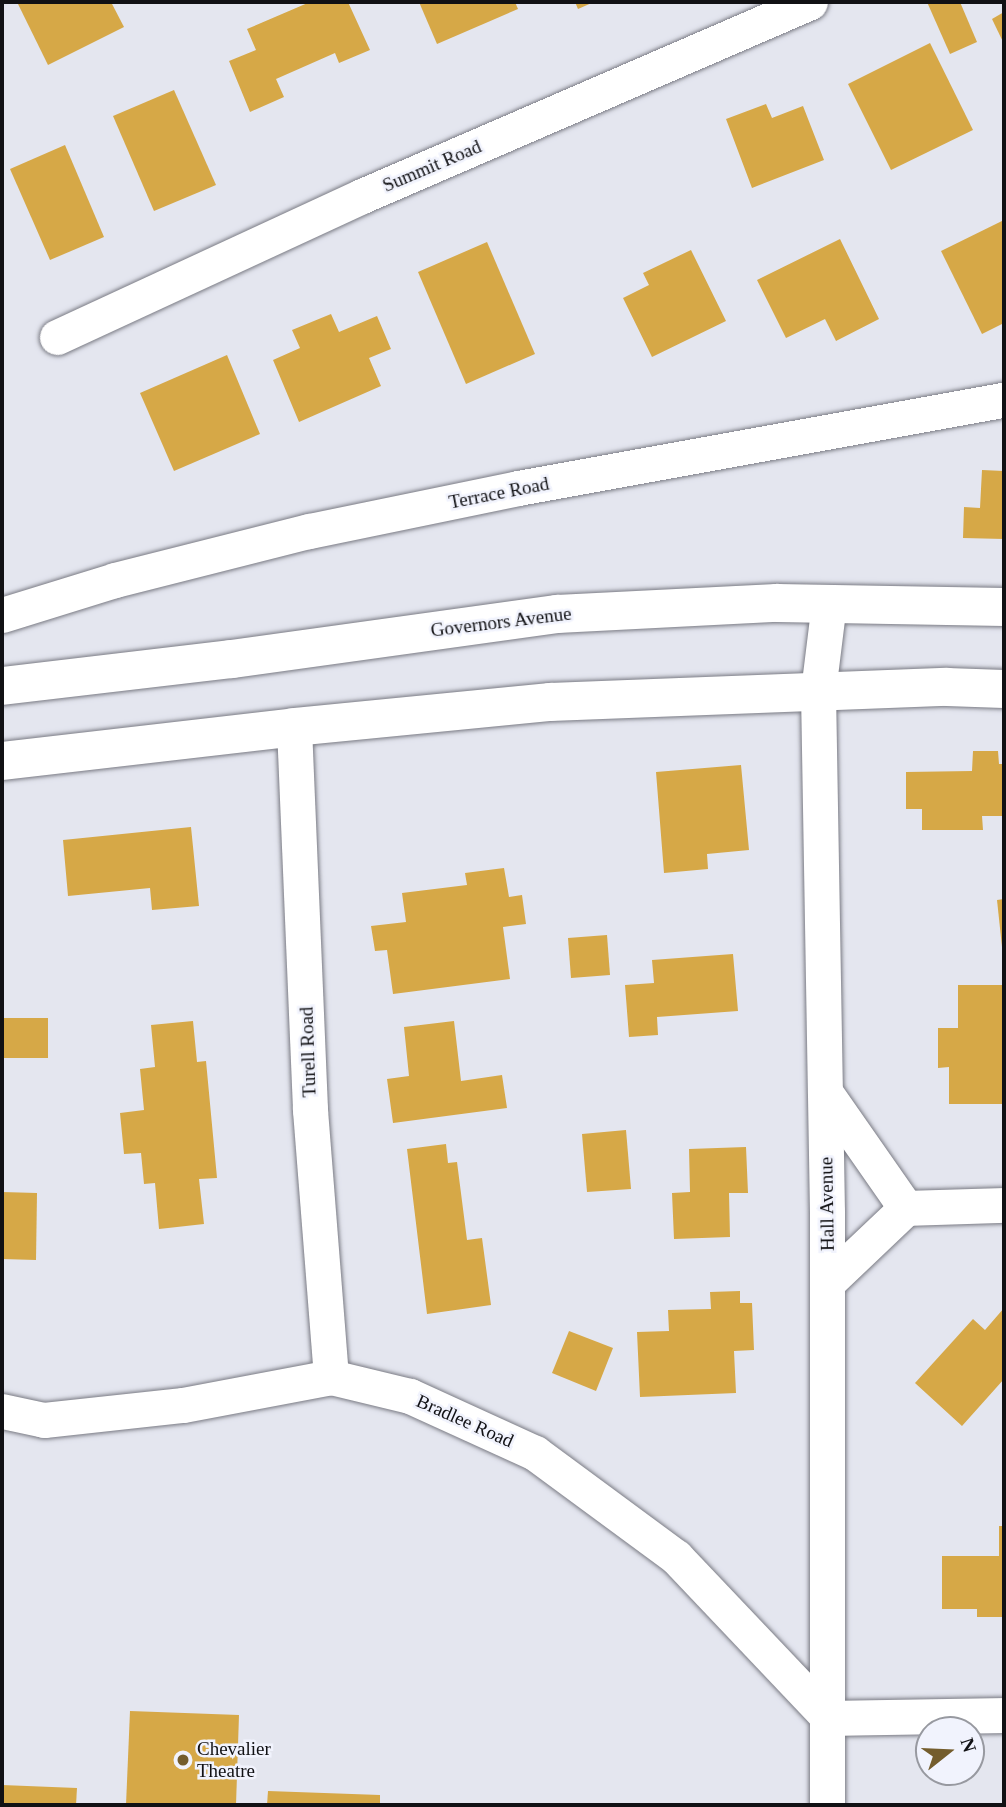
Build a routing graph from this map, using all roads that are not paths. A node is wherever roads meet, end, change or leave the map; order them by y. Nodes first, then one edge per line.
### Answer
1 (810, 2) edge
2 (57, 337) dead end
3 (1004, 400) edge
4 (829, 603) junction
5 (1004, 607) edge
6 (2, 615) edge
7 (2, 686) edge
8 (1004, 689) edge
9 (818, 691) junction
10 (294, 727) junction
11 (2, 761) edge
12 (825, 1092) junction
13 (1004, 1205) edge
14 (906, 1208) junction
15 (828, 1282) junction
16 (331, 1377) junction
17 (2, 1411) edge
18 (1004, 1715) edge
19 (829, 1718) junction
20 (827, 1805) edge

1 - 2 street, Summit Road
3 - 6 street, Terrace Road
4 - 5 street, Governors Avenue
4 - 7 street, Governors Avenue
4 - 9 street, Hall Avenue
8 - 9 street
9 - 10 street
9 - 12 street, Hall Avenue
10 - 11 street
10 - 16 street, Turell Road
12 - 14 street
12 - 15 street, Hall Avenue
13 - 14 street
14 - 15 street
15 - 19 street, Hall Avenue
16 - 17 street, Bradlee Road
16 - 19 street, Bradlee Road
18 - 19 street
19 - 20 street, Hall Avenue

